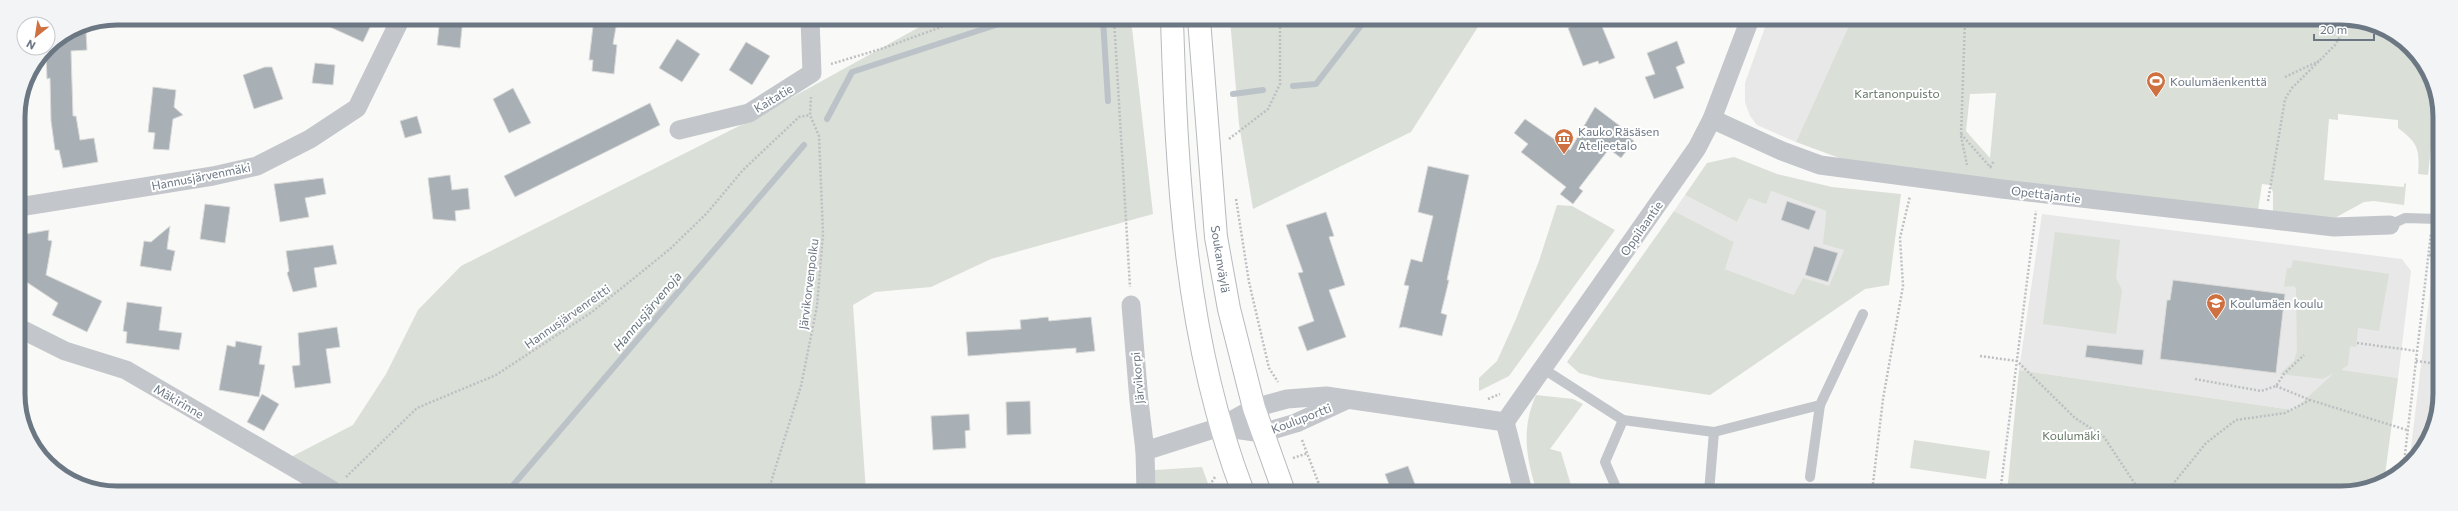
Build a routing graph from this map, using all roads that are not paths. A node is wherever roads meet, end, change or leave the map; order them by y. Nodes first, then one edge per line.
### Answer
1 (398, 25) edge
2 (810, 25) edge
3 (1172, 25) edge
4 (1199, 25) edge
5 (1748, 25) edge
6 (1712, 119) junction
7 (679, 130) dead end
8 (25, 206) edge
9 (2433, 218) edge
10 (2390, 225) joint
11 (1131, 305) road end
12 (1863, 314) dead end
13 (25, 331) edge
14 (1542, 368) junction
15 (1346, 400) junction
16 (1820, 405) junction
17 (1254, 408) junction
18 (1623, 420) junction
19 (1505, 422) junction
20 (1220, 427) junction
21 (1714, 432) junction
22 (1262, 433) junction
23 (1145, 451) junction
24 (1810, 477) dead end
25 (325, 486) edge
26 (1146, 486) edge
27 (1241, 486) edge
28 (1282, 486) edge
29 (1521, 486) edge
30 (1615, 486) edge
31 (1710, 486) edge

1 - 8 street, Hannusjärvenmäki
2 - 7 street, Kaitatie
3 - 20 main road
4 - 17 main road, Soukanväylä
5 - 6 street, Oppilaantie
6 - 10 street, Opettajantie
6 - 14 street, Oppilaantie
9 - 10 lane
11 - 23 street, Järvikorpi
12 - 16 lane
13 - 25 street, Mäkirinne
14 - 18 lane
14 - 19 street, Oppilaantie
15 - 17 street, Kouluportti
15 - 19 street, Kouluportti
15 - 22 street, Kouluportti
16 - 21 lane
16 - 24 lane
17 - 20 street, Kouluportti
17 - 22 main road, Soukanväylä
18 - 21 lane
18 - 30 lane
19 - 29 street
20 - 22 street, Kouluportti
20 - 23 street
20 - 27 main road
21 - 31 lane
22 - 28 main road, Soukanväylä
23 - 26 street, Järvikorpi

